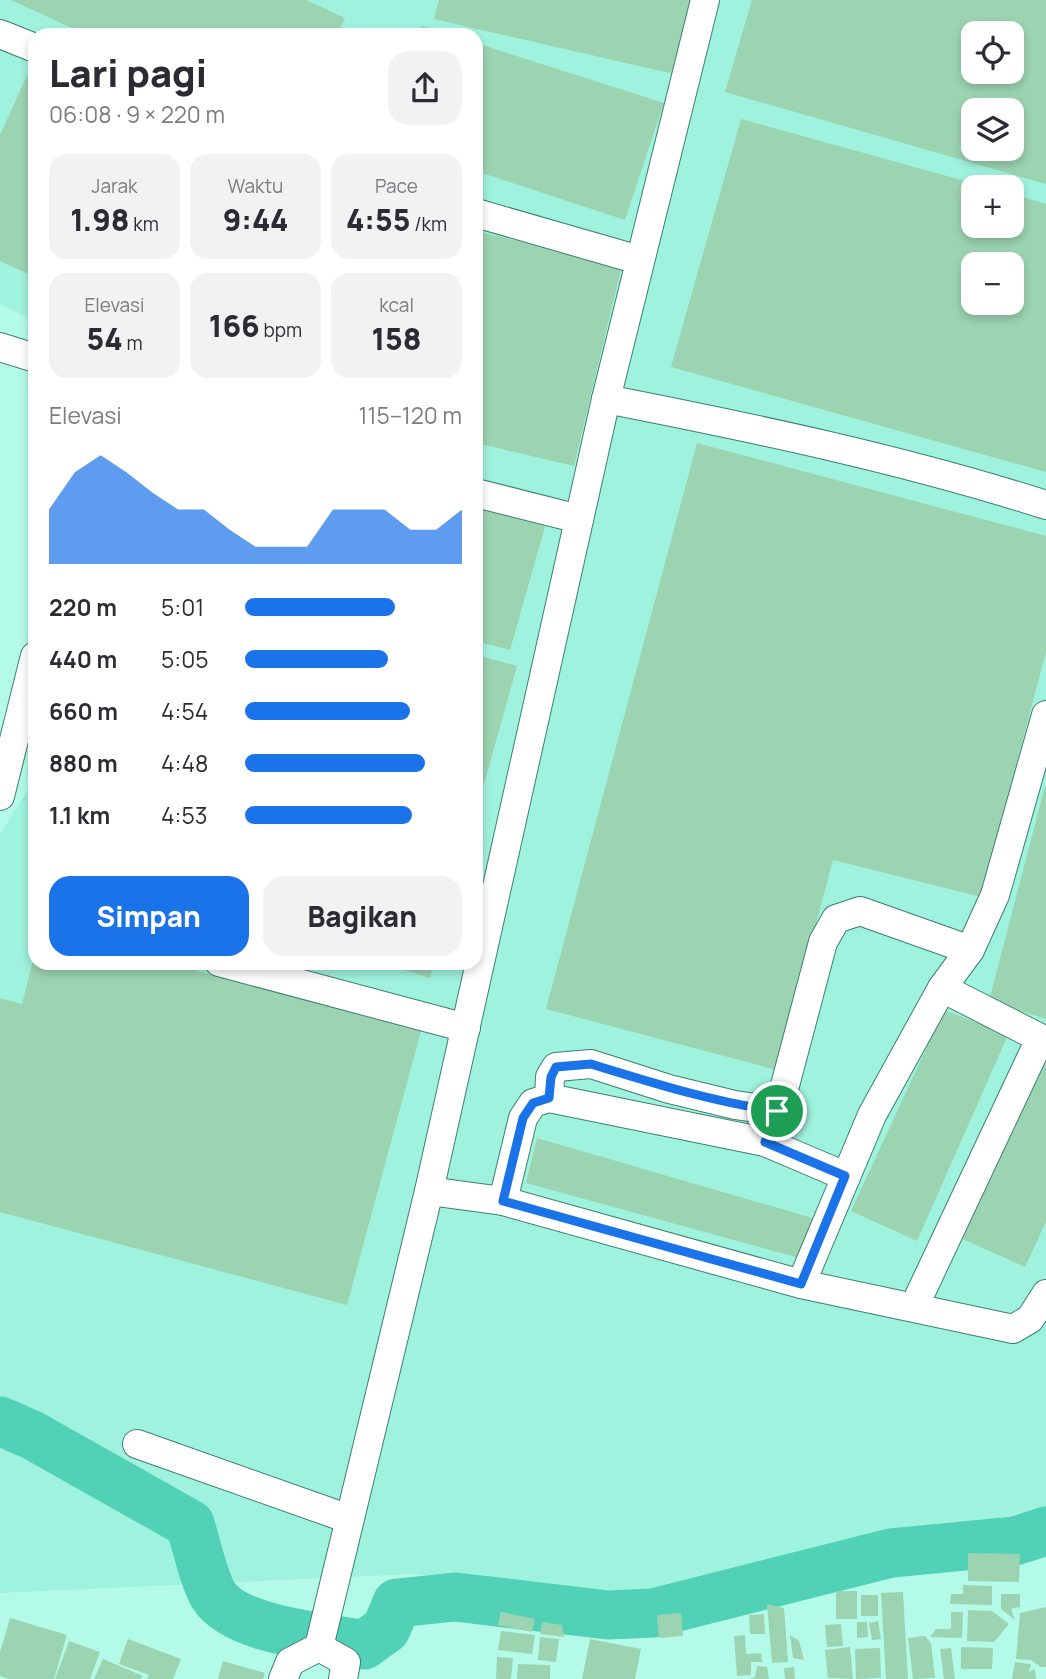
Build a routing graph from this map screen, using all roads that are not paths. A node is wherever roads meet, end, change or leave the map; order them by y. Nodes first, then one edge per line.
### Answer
1 (705, 0) edge
2 (0, 34) edge
3 (28, 45) edge
4 (483, 215) edge
5 (639, 260) junction
6 (0, 347) edge
7 (28, 356) edge
8 (606, 399) junction
9 (483, 495) edge
10 (1046, 505) edge
11 (579, 519) junction
12 (28, 684) edge
13 (1046, 715) edge
14 (0, 796) edge
15 (970, 950) junction
16 (483, 951) edge
17 (249, 970) edge
18 (479, 970) edge
19 (942, 988) junction
20 (466, 1028) junction
21 (1043, 1040) edge
22 (549, 1098) junction
23 (777, 1111) junction
24 (765, 1142) junction
25 (845, 1176) junction
26 (429, 1191) junction
27 (503, 1201) junction
28 (801, 1284) junction
29 (1046, 1294) edge
30 (914, 1307) junction
31 (137, 1444) dead end
32 (349, 1519) junction
33 (319, 1647) junction
34 (283, 1679) edge
35 (342, 1679) edge

1 - 5 lane
2 - 3 lane
4 - 5 lane
5 - 8 lane
6 - 7 lane
8 - 10 lane
8 - 11 lane
9 - 11 lane
11 - 16 lane
12 - 14 lane
13 - 15 lane
15 - 19 lane
15 - 23 lane
17 - 20 lane
18 - 20 lane
19 - 21 lane
19 - 25 lane
20 - 26 lane
21 - 30 lane
22 - 23 lane
22 - 24 lane
22 - 27 lane
23 - 24 lane
24 - 25 lane
25 - 28 lane
26 - 27 lane
26 - 32 lane
27 - 28 lane
28 - 30 lane
29 - 30 lane
31 - 32 lane
32 - 33 lane
33 - 34 lane
33 - 35 lane

